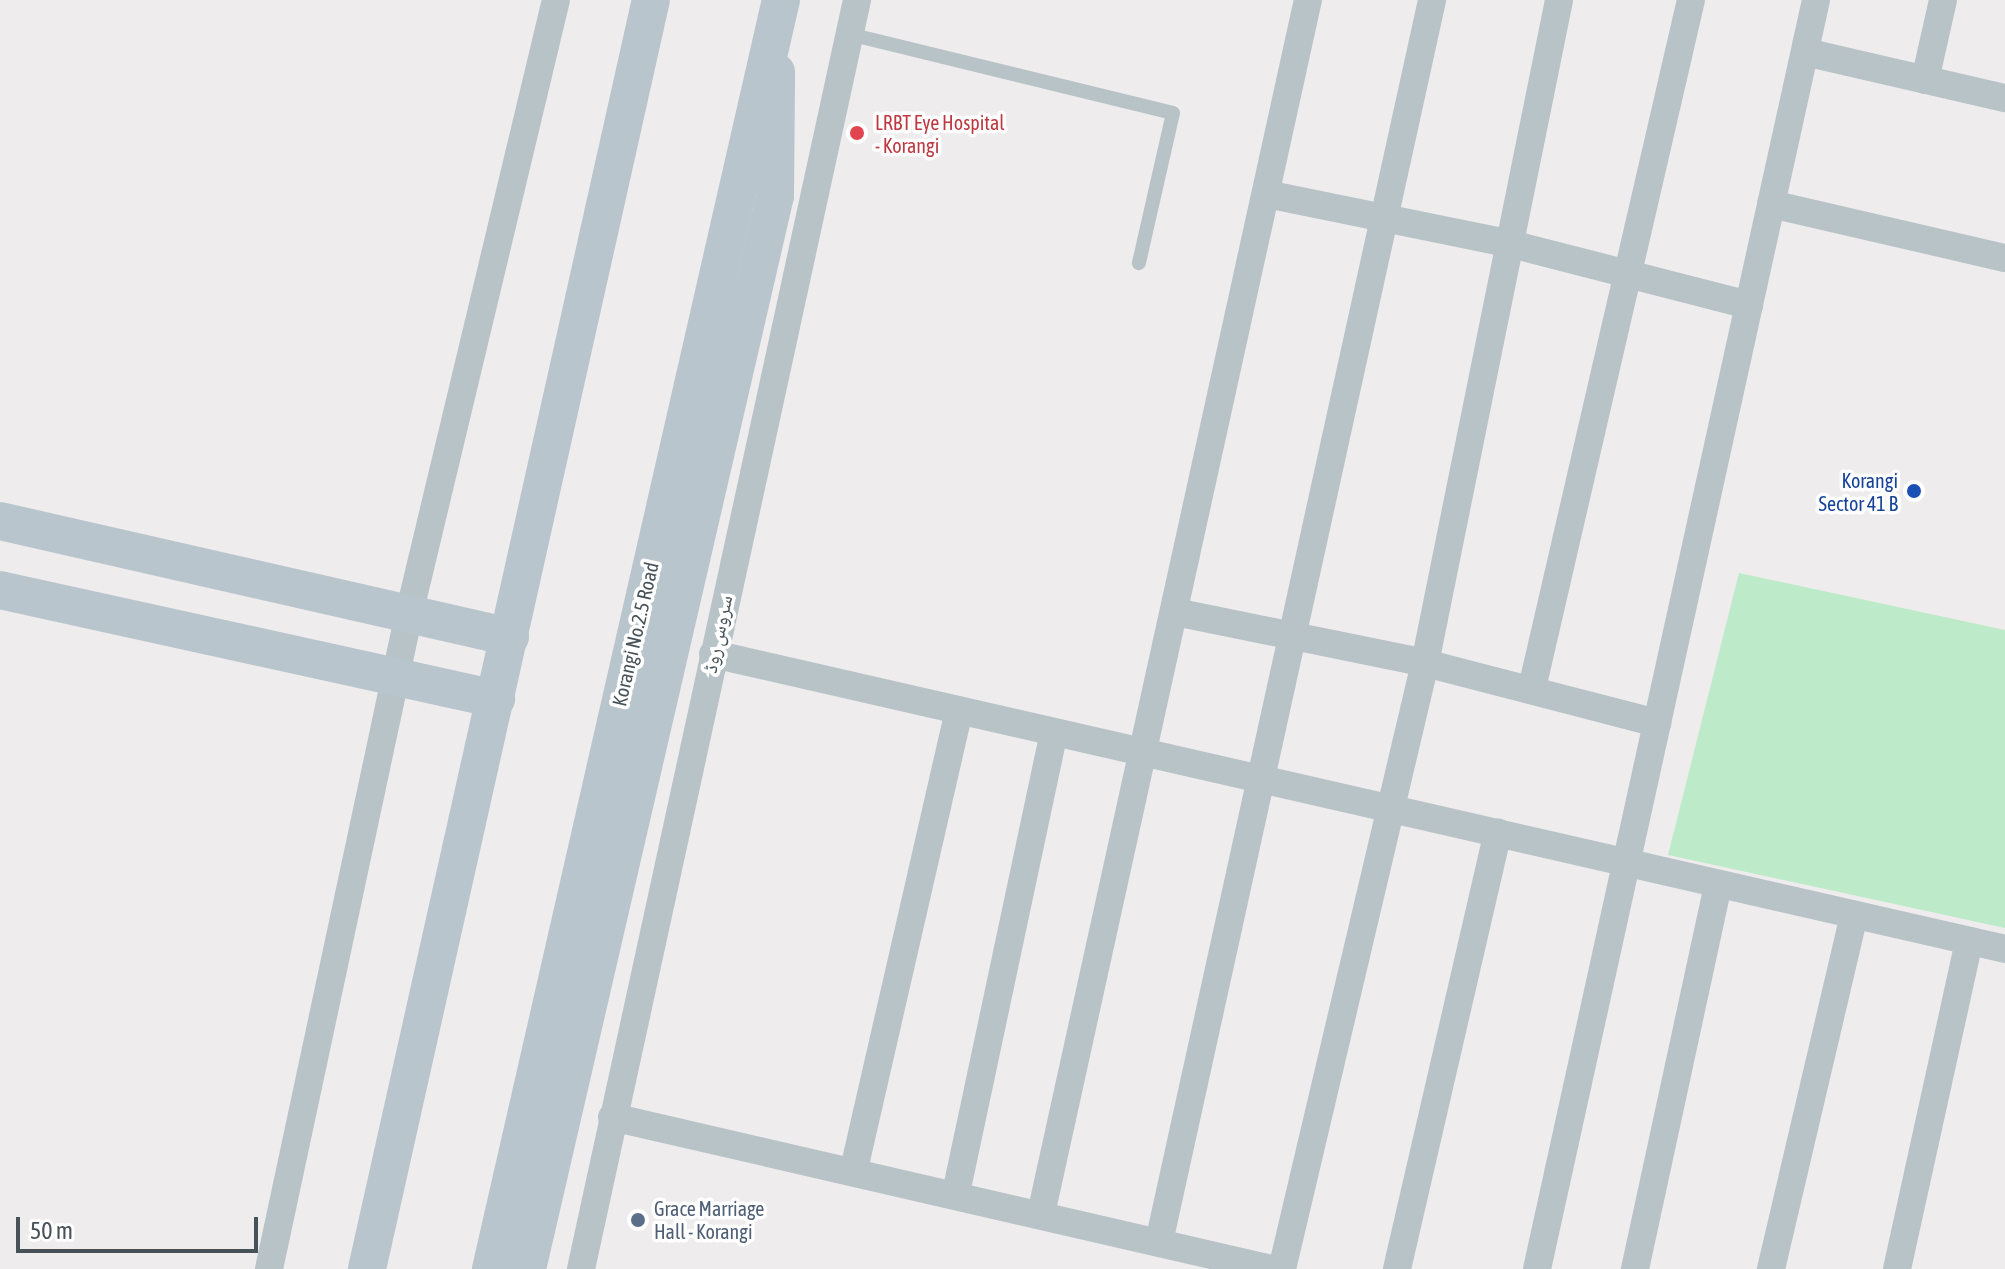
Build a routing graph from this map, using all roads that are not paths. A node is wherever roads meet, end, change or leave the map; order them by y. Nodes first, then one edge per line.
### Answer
1 (556, 0) edge
2 (651, 0) edge
3 (781, 0) edge
4 (857, 0) edge
5 (1308, 0) edge
6 (1432, 0) edge
7 (1559, 0) edge
8 (1691, 0) edge
9 (1816, 0) edge
10 (1943, 0) edge
11 (849, 34) junction
12 (772, 41) junction
13 (1805, 52) junction
14 (1925, 80) junction
15 (2005, 98) edge
16 (1266, 194) junction
17 (1771, 204) junction
18 (1385, 217) junction
19 (1507, 243) junction
20 (2005, 258) edge
21 (1139, 263) dead end
22 (1631, 279) junction
23 (1749, 305) junction
24 (0, 521) edge
25 (0, 590) edge
26 (1175, 612) junction
27 (409, 614) junction
28 (1289, 634) junction
29 (510, 637) junction
30 (713, 654) junction
31 (1425, 663) junction
32 (396, 677) junction
33 (1532, 688) junction
34 (496, 699) junction
35 (959, 711) junction
36 (1657, 723) junction
37 (1054, 732) junction
38 (1144, 752) junction
39 (1261, 780) junction
40 (1391, 809) junction
41 (1498, 833) junction
42 (1626, 863) junction
43 (1718, 884) junction
44 (1854, 915) junction
45 (1969, 941) junction
46 (2005, 949) edge
47 (612, 1117) junction
48 (854, 1169) junction
49 (956, 1193) junction
50 (1041, 1214) junction
51 (1159, 1242) junction
52 (1241, 1265) edge
53 (269, 1269) edge
54 (367, 1269) edge
55 (491, 1269) edge
56 (527, 1269) edge
57 (581, 1269) edge
58 (1272, 1269) edge
59 (1282, 1269) edge
60 (1397, 1269) edge
61 (1537, 1269) edge
62 (1635, 1269) edge
63 (1771, 1269) edge
64 (1897, 1269) edge

1 - 27 street
2 - 29 main road
3 - 12 main road, Korangi No.2.5 Road
4 - 11 street, سروس روڈ
5 - 16 street
6 - 18 street
7 - 19 street
8 - 22 street
9 - 13 street
10 - 14 street
11 - 21 lane
11 - 30 street, سروس روڈ
12 - 55 main road, Korangi No.2.5 Road
12 - 56 main road
13 - 14 street
13 - 17 street
14 - 15 street
16 - 18 street
16 - 26 street
17 - 20 street
17 - 23 street
18 - 19 street
18 - 28 street
19 - 22 street
19 - 31 street
22 - 23 street
22 - 33 street
23 - 36 street
24 - 27 main road
25 - 32 main road
26 - 28 street
26 - 38 street
27 - 29 main road
27 - 32 street
28 - 31 street
28 - 39 street
29 - 34 main road
30 - 35 street
30 - 47 street, سروس روڈ
31 - 33 street
31 - 40 street
32 - 34 main road
32 - 53 street
33 - 36 street
34 - 54 main road
35 - 37 street
35 - 48 street
36 - 42 street
37 - 38 street
37 - 49 street
38 - 39 street
38 - 50 street
39 - 40 street
39 - 51 street
40 - 41 street
40 - 59 street
41 - 42 street
41 - 60 street
42 - 43 street
42 - 61 street
43 - 44 street
43 - 62 street
44 - 45 street
44 - 63 street
45 - 46 street
45 - 64 street
47 - 48 street
47 - 57 street, سروس روڈ
48 - 49 street
49 - 50 street
50 - 51 street
51 - 52 street
52 - 58 street

